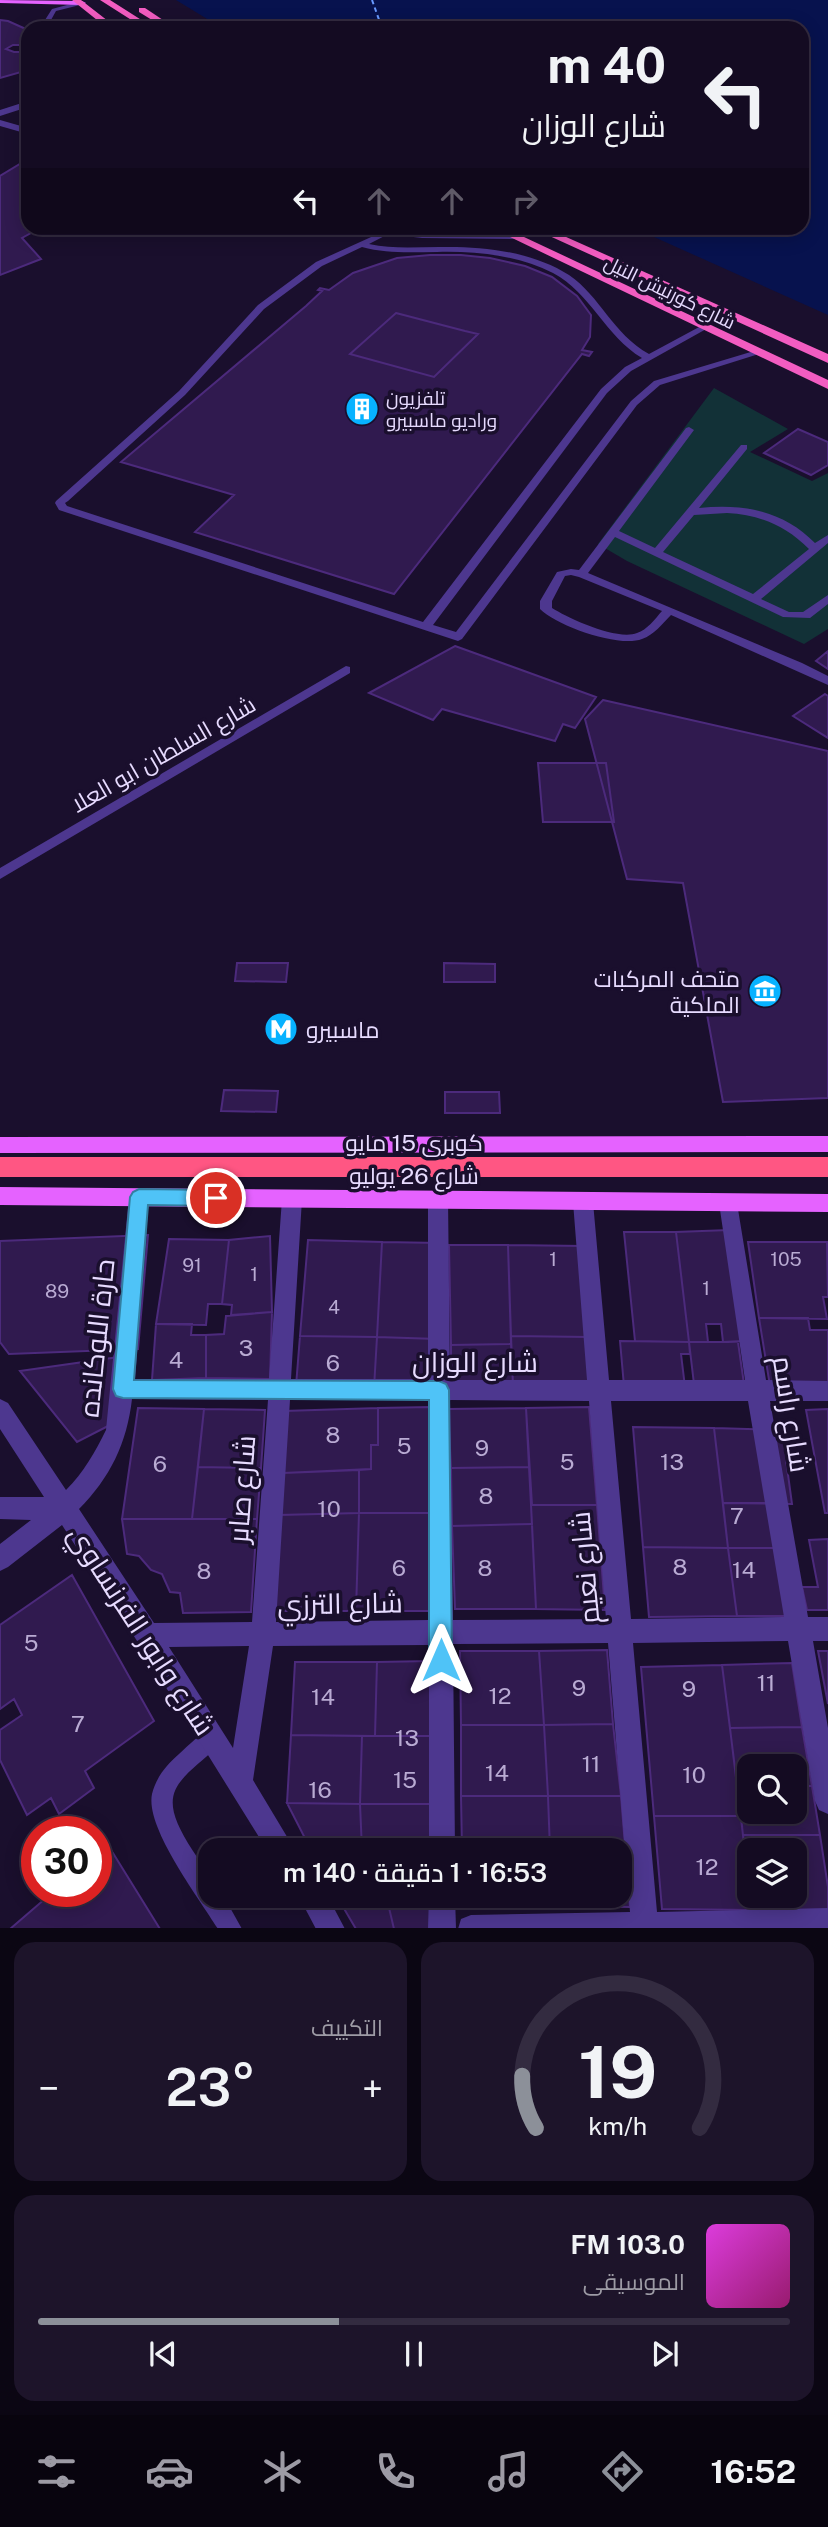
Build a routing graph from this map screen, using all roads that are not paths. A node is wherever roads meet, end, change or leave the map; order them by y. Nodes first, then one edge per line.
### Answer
1 (104, 0) edge
2 (125, 0) edge
3 (0, 1) edge
4 (85, 3) edge
5 (49, 21) edge
6 (106, 21) edge
7 (138, 21) edge
8 (160, 21) edge
9 (21, 106) edge
10 (0, 113) edge
11 (0, 123) edge
12 (21, 129) edge
13 (380, 235) edge
14 (495, 235) edge
15 (553, 235) edge
16 (516, 236) joint
17 (360, 244) junction
18 (704, 328) junction
19 (757, 353) junction
20 (648, 358) junction
21 (828, 359) edge
22 (828, 385) edge
23 (689, 430) dead end
24 (744, 447) dead end
25 (692, 512) junction
26 (613, 532) junction
27 (828, 538) edge
28 (815, 549) junction
29 (657, 553) junction
30 (582, 575) junction
31 (828, 598) edge
32 (754, 599) junction
33 (668, 611) junction
34 (426, 626) junction
35 (346, 670) dead end
36 (828, 681) edge
37 (0, 874) edge
38 (828, 1144) edge
39 (0, 1145) edge
40 (0, 1167) edge
41 (828, 1167) edge
42 (0, 1196) edge
43 (139, 1197) junction
44 (438, 1198) junction
45 (292, 1199) junction
46 (583, 1202) junction
47 (729, 1203) junction
48 (828, 1203) edge
49 (123, 1389) junction
50 (279, 1390) junction
51 (439, 1390) junction
52 (599, 1391) junction
53 (757, 1391) junction
54 (828, 1391) edge
55 (0, 1410) edge
56 (0, 1508) edge
57 (63, 1509) junction
58 (0, 1559) edge
59 (798, 1629) junction
60 (828, 1629) edge
61 (620, 1630) junction
62 (441, 1632) junction
63 (263, 1634) junction
64 (148, 1635) junction
65 (213, 1738) junction
66 (240, 1783) junction
67 (828, 1801) edge
68 (274, 1838) edge
69 (442, 1838) edge
70 (198, 1876) edge
71 (218, 1908) edge
72 (319, 1908) edge
73 (442, 1908) edge
74 (828, 1922) edge
75 (645, 1927) edge
76 (231, 1928) edge
77 (332, 1928) edge
78 (442, 1928) edge
79 (471, 1928) edge

1 - 7 highway
2 - 8 highway
3 - 4 main road
4 - 5 lane
4 - 6 highway
9 - 10 street
11 - 12 street
13 - 17 lane
14 - 16 street
15 - 21 highway, شارع كورنيش النيل
16 - 18 highway, شارع كورنيش النيل
17 - 20 lane
17 - 34 lane
18 - 19 highway, شارع كورنيش النيل
18 - 20 lane
19 - 22 highway, شارع كورنيش النيل
19 - 34 lane
20 - 34 lane
23 - 26 lane
24 - 25 lane
25 - 28 lane
25 - 29 lane
26 - 29 lane
26 - 30 lane
27 - 28 lane
28 - 32 lane
29 - 32 lane
30 - 33 lane
30 - 33 lane
31 - 32 lane
33 - 36 lane
35 - 37 lane, شارع السلطان ابو العلا
38 - 39 main road, شارع 26 يوليو
40 - 41 highway, كوبرى 15 مايو
42 - 43 main road, شارع 26 يوليو
43 - 45 main road, شارع 26 يوليو
43 - 49 street, حارة اللوكانده
44 - 45 main road, شارع 26 يوليو
44 - 46 main road, شارع 26 يوليو
44 - 51 street
45 - 50 street, شارع صابر
46 - 47 main road, شارع 26 يوليو
46 - 52 street, شارع نعيم
47 - 48 main road, شارع 26 يوليو
47 - 53 street, شارع راسم
49 - 50 street, شارع الوزان
49 - 57 street, حارة اللوكانده
50 - 51 street, شارع الوزان
50 - 63 street, شارع صابر
51 - 52 street, شارع الوزان
51 - 62 street
52 - 53 street, شارع الوزان
52 - 61 street, شارع نعيم
53 - 54 street, شارع الوزان
53 - 59 street, شارع راسم
55 - 57 street, شارع وابور الفرنساوي
56 - 57 street
57 - 58 street, حارة اللوكانده
57 - 64 street, شارع وابور الفرنساوي
59 - 60 street, شارع الترزي
59 - 61 street, شارع الترزي
59 - 67 street, شارع راسم
61 - 62 street, شارع الترزي
61 - 75 street, شارع نعيم
62 - 63 street, شارع الترزي
62 - 69 street
63 - 64 street, شارع الترزي
63 - 66 street, شارع صابر
64 - 65 street, شارع وابور الفرنساوي
65 - 66 street, شارع وابور الفرنساوي
65 - 70 lane
66 - 68 street, شارع وابور الفرنساوي
71 - 76 lane
72 - 77 street
73 - 78 street
74 - 75 street
75 - 79 street

